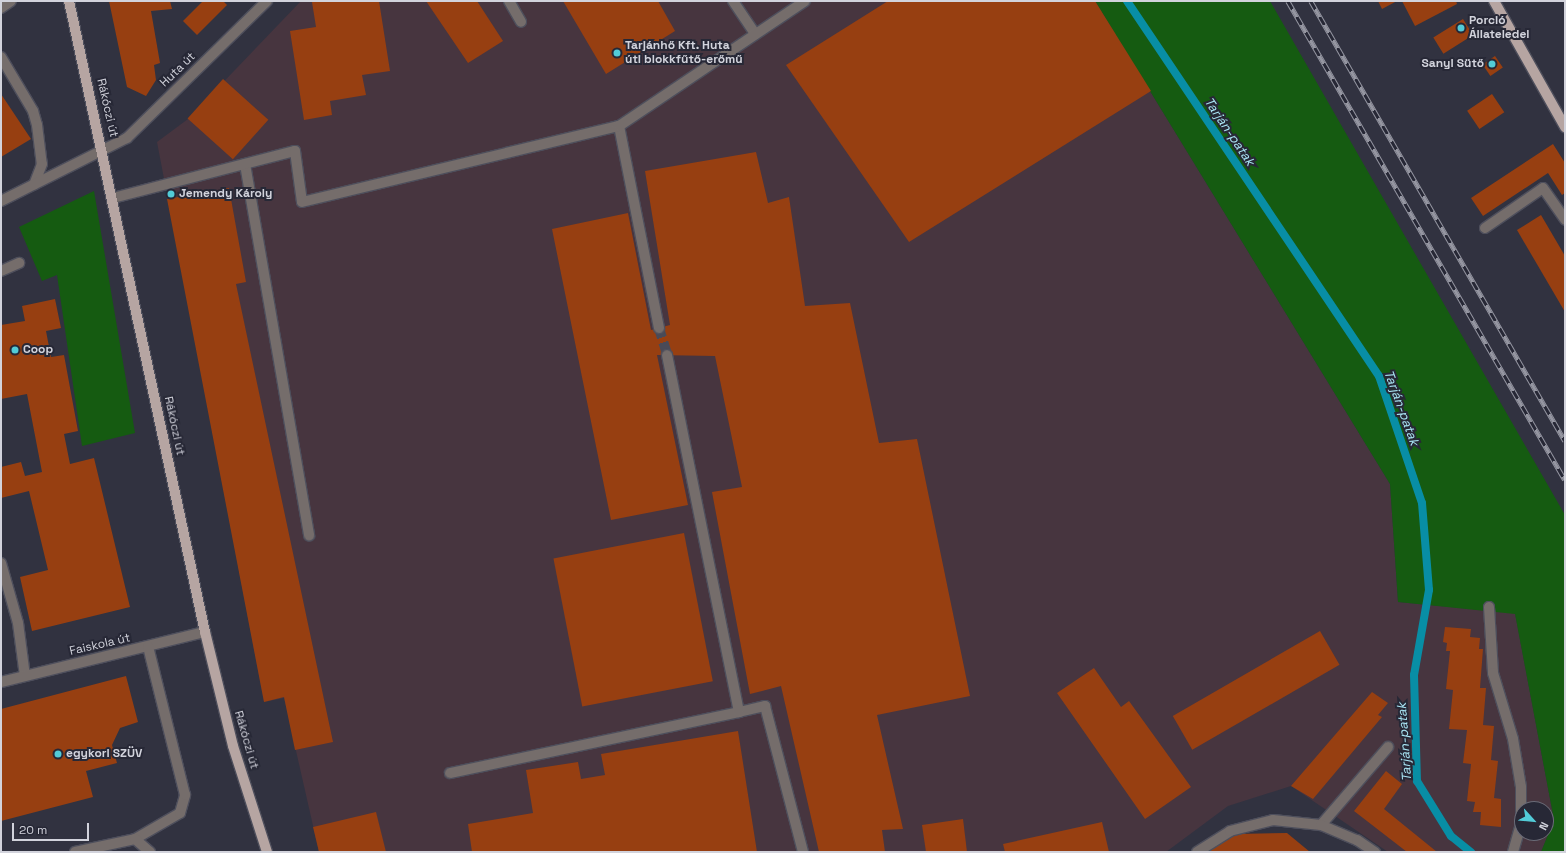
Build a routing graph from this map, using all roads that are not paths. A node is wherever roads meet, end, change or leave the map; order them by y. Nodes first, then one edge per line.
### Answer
1 (11, 1) edge
2 (69, 1) edge
3 (267, 1) edge
4 (509, 1) edge
5 (733, 1) edge
6 (805, 1) edge
7 (1494, 1) edge
8 (1, 8) edge
9 (520, 22) dead end
10 (755, 34) junction
11 (1, 57) edge
12 (619, 126) junction
13 (1565, 127) edge
14 (104, 152) junction
15 (245, 164) junction
16 (34, 185) junction
17 (113, 198) junction
18 (1, 201) edge
19 (1565, 220) edge
20 (1485, 228) dead end
21 (18, 263) dead end
22 (1, 272) edge
23 (659, 328) tunnel mouth
24 (667, 355) tunnel mouth
25 (309, 536) dead end
26 (1, 562) edge
27 (1489, 607) dead end
28 (205, 632) junction
29 (148, 647) junction
30 (25, 676) junction
31 (1, 682) edge
32 (739, 712) junction
33 (1388, 747) dead end
34 (450, 773) dead end
35 (1321, 825) junction
36 (135, 839) junction
37 (75, 852) edge
38 (150, 852) edge
39 (267, 852) edge
40 (803, 852) edge
41 (1197, 852) edge
42 (1375, 852) edge
43 (1513, 852) edge

1 - 8 street
2 - 14 main road, Rákóczi út
3 - 14 street, Huta út
4 - 9 street
5 - 10 street
6 - 10 street
7 - 13 main road
10 - 12 street
11 - 16 street
12 - 15 street
12 - 23 street
14 - 16 street, Huta út
14 - 17 main road, Rákóczi út
15 - 17 street
15 - 25 street
16 - 18 street, Huta út
17 - 28 main road, Rákóczi út
19 - 20 street
21 - 22 street
24 - 32 street
26 - 30 street
27 - 43 street
28 - 29 street, Faiskola út
28 - 39 main road, Rákóczi út
29 - 30 street, Faiskola út
29 - 36 street
30 - 31 street, Faiskola út
32 - 34 street
32 - 40 street
33 - 35 street
35 - 41 street
35 - 42 street
36 - 37 street
36 - 38 street

